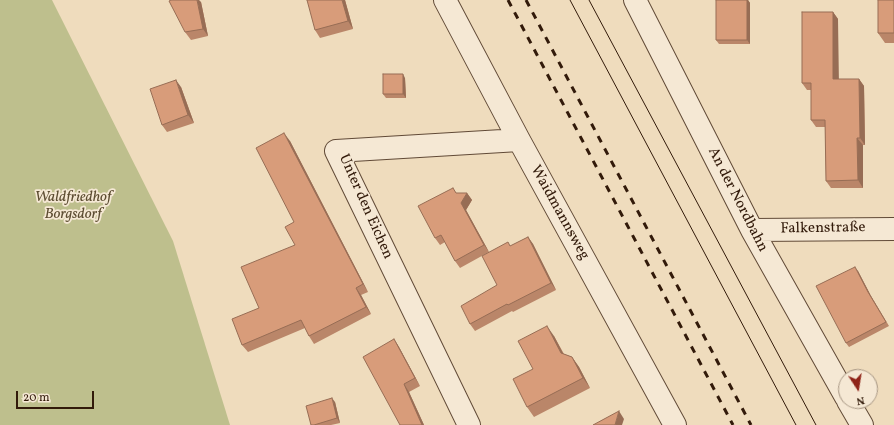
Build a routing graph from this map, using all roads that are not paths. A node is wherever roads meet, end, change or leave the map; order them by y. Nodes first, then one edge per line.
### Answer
1 (445, 0) edge
2 (635, 0) edge
3 (519, 140) junction
4 (894, 229) edge
5 (752, 230) junction
6 (838, 383) edge
7 (853, 409) edge
8 (469, 425) edge
9 (675, 425) edge
10 (862, 425) edge

1 - 3 street, Waidmannsweg
2 - 5 street, An der Nordbahn
3 - 8 street, Unter den Eichen
3 - 9 street, Waidmannsweg
4 - 5 street, Falkenstraße
5 - 6 street, An der Nordbahn
7 - 10 street

